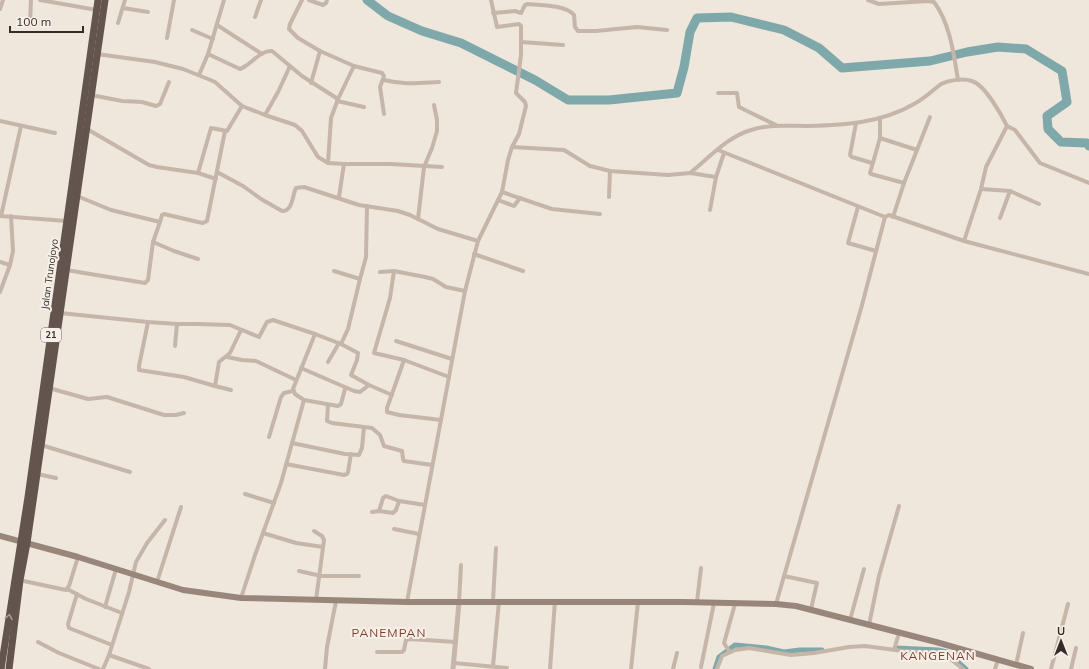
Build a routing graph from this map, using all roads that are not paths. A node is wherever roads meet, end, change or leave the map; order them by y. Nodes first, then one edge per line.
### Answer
1 (3, 0) edge
2 (31, 0) edge
3 (40, 0) edge
4 (98, 0) edge
5 (105, 0) edge
6 (125, 0) edge
7 (174, 0) edge
8 (224, 0) edge
9 (261, 0) edge
10 (302, 0) edge
11 (310, 0) edge
12 (327, 0) edge
13 (491, 0) edge
14 (868, 0) edge
15 (908, 1) edge
16 (123, 8) junction
17 (0, 9) edge
18 (100, 10) junction
19 (148, 12) dead end
20 (493, 13) junction
21 (255, 17) dead end
22 (118, 23) dead end
23 (30, 24) dead end
24 (217, 25) junction
25 (192, 30) dead end
26 (667, 30) dead end
27 (167, 38) dead end
28 (213, 39) junction
29 (521, 42) junction
30 (563, 45) dead end
31 (320, 51) junction
32 (97, 54) junction
33 (208, 54) junction
34 (262, 54) junction
35 (290, 66) junction
36 (354, 66) junction
37 (199, 75) junction
38 (384, 80) junction
39 (958, 80) junction
40 (169, 82) dead end
41 (439, 82) dead end
42 (311, 83) junction
43 (718, 93) dead end
44 (91, 94) junction
45 (338, 100) junction
46 (242, 106) junction
47 (434, 106) dead end
48 (364, 107) dead end
49 (384, 114) dead end
50 (265, 115) junction
51 (930, 117) dead end
52 (880, 119) junction
53 (0, 121) edge
54 (856, 123) junction
55 (776, 125) junction
56 (21, 126) junction
57 (1007, 126) junction
58 (86, 129) junction
59 (225, 131) junction
60 (55, 133) dead end
61 (880, 138) junction
62 (512, 147) junction
63 (718, 150) junction
64 (917, 150) junction
65 (724, 153) junction
66 (328, 162) junction
67 (872, 162) junction
68 (344, 164) junction
69 (424, 167) junction
70 (442, 167) dead end
71 (610, 171) junction
72 (217, 172) junction
73 (198, 173) junction
74 (690, 173) junction
75 (716, 177) junction
76 (216, 179) junction
77 (1089, 182) edge
78 (904, 183) junction
79 (981, 189) junction
80 (1010, 191) junction
81 (502, 192) junction
82 (0, 193) edge
83 (5, 194) junction
84 (76, 196) junction
85 (339, 197) junction
86 (609, 197) dead end
87 (520, 198) junction
88 (498, 200) junction
89 (1039, 204) dead end
90 (367, 206) junction
91 (858, 207) junction
92 (710, 210) dead end
93 (600, 214) dead end
94 (0, 216) edge
95 (11, 216) junction
96 (893, 217) junction
97 (885, 218) junction
98 (1000, 218) dead end
99 (418, 219) junction
100 (70, 221) junction
101 (160, 222) junction
102 (478, 241) junction
103 (964, 241) junction
104 (153, 242) junction
105 (876, 251) junction
106 (474, 254) junction
107 (198, 259) dead end
108 (0, 262) edge
109 (10, 265) junction
110 (66, 270) junction
111 (334, 271) dead end
112 (394, 271) junction
113 (380, 272) dead end
114 (523, 272) dead end
115 (1089, 274) edge
116 (360, 279) junction
117 (465, 291) junction
118 (0, 292) edge
119 (60, 313) junction
120 (148, 322) junction
121 (178, 324) junction
122 (241, 330) junction
123 (315, 334) junction
124 (396, 341) dead end
125 (340, 344) junction
126 (175, 346) dead end
127 (227, 357) junction
128 (452, 359) junction
129 (404, 360) junction
130 (328, 362) dead end
131 (301, 368) junction
132 (449, 377) junction
133 (296, 380) junction
134 (368, 385) junction
135 (215, 386) junction
136 (49, 388) junction
137 (345, 388) junction
138 (231, 390) dead end
139 (293, 391) junction
140 (392, 396) junction
141 (304, 400) junction
142 (328, 405) junction
143 (184, 413) dead end
144 (442, 420) junction
145 (364, 427) junction
146 (269, 437) dead end
147 (292, 443) junction
148 (41, 444) junction
149 (351, 454) junction
150 (286, 464) junction
151 (432, 465) junction
152 (130, 472) dead end
153 (37, 474) junction
154 (56, 478) dead end
155 (245, 494) dead end
156 (398, 501) junction
157 (274, 503) junction
158 (425, 505) junction
159 (899, 506) dead end
160 (181, 507) dead end
161 (379, 511) junction
162 (372, 512) dead end
163 (165, 520) dead end
164 (394, 529) dead end
165 (314, 531) dead end
166 (263, 533) junction
167 (419, 534) junction
168 (0, 536) edge
169 (24, 543) junction
170 (323, 547) junction
171 (496, 548) dead end
172 (78, 558) junction
173 (461, 565) dead end
174 (701, 568) dead end
175 (116, 569) junction
176 (864, 569) dead end
177 (299, 571) dead end
178 (133, 574) junction
179 (318, 575) junction
180 (359, 576) dead end
181 (784, 576) junction
182 (17, 579) junction
183 (157, 582) junction
184 (67, 589) junction
185 (77, 594) junction
186 (241, 598) junction
187 (316, 600) junction
188 (336, 600) junction
189 (496, 601) junction
190 (555, 601) junction
191 (407, 602) junction
192 (459, 602) junction
193 (638, 602) junction
194 (697, 602) junction
195 (714, 603) junction
196 (735, 604) junction
197 (776, 604) junction
198 (1068, 604) dead end
199 (105, 607) junction
200 (811, 609) junction
201 (122, 613) junction
202 (850, 620) junction
203 (869, 625) junction
204 (899, 633) junction
205 (1023, 633) dead end
206 (38, 642) dead end
207 (456, 642) junction
208 (112, 645) junction
209 (935, 648) junction
210 (958, 648) junction
211 (1076, 648) dead end
212 (894, 649) junction
213 (728, 650) junction
214 (376, 652) dead end
215 (677, 653) dead end
216 (109, 655) junction
217 (954, 659) junction
218 (998, 660) junction
219 (454, 663) junction
220 (1016, 665) junction
221 (493, 666) junction
222 (701, 667) dead end
223 (507, 668) dead end
224 (4, 669) edge
225 (99, 669) edge
226 (103, 669) edge
227 (149, 669) edge
228 (324, 669) edge
229 (453, 669) edge
230 (550, 669) edge
231 (631, 669) edge
232 (674, 669) edge
233 (717, 669) edge
234 (963, 669) edge
235 (995, 669) edge
236 (1032, 669) edge
237 (1051, 669) edge
238 (1071, 669) edge

1 - 17 street
2 - 23 street
3 - 18 street
4 - 18 highway, Jalan Trunojoyo / 21
5 - 18 highway, Jalan Trunojoyo / 21
6 - 16 street
7 - 27 street
8 - 24 street
9 - 21 street
10 - 31 street
11 - 12 street
13 - 20 street
14 - 15 street
15 - 39 street
16 - 19 street
16 - 22 street
18 - 32 highway, Jalan Trunojoyo / 21
18 - 100 highway, Jalan Trunojoyo / 21
20 - 26 street
20 - 29 street
24 - 28 street
24 - 34 street
25 - 28 street
28 - 33 street
29 - 30 street
29 - 62 street
31 - 36 street
31 - 42 street
32 - 37 street
32 - 44 highway, Jalan Trunojoyo / 21
33 - 34 street
33 - 37 street
34 - 35 street
35 - 42 street
35 - 50 street
36 - 38 street
36 - 45 street
37 - 46 street
38 - 41 street
38 - 49 street
39 - 52 street
39 - 57 street
40 - 44 street
42 - 45 street
43 - 55 street
44 - 58 highway, Jalan Trunojoyo / 21
45 - 48 street
45 - 66 street
46 - 50 street
46 - 59 street
47 - 69 street
50 - 66 street
51 - 64 street
52 - 54 street
52 - 61 street
53 - 56 street
54 - 55 street
54 - 67 street
55 - 63 street
56 - 60 street
56 - 83 street
57 - 77 street
57 - 79 street
58 - 73 street
58 - 84 highway, Jalan Trunojoyo / 21
59 - 72 street
59 - 73 street
61 - 64 street
61 - 67 street
62 - 71 street
62 - 81 street
63 - 65 street
63 - 74 street
64 - 78 street
65 - 75 street
65 - 91 street
66 - 68 street
67 - 78 street
68 - 69 street
68 - 85 street
69 - 70 street
69 - 99 street
71 - 74 street
71 - 86 street
72 - 76 street
72 - 85 street
73 - 76 street
74 - 75 street
75 - 92 street
76 - 101 street
78 - 96 street
79 - 80 street
79 - 103 street
80 - 89 street
80 - 98 street
81 - 87 street
81 - 88 street
82 - 83 street
83 - 94 street
84 - 100 highway, Jalan Trunojoyo / 21
84 - 101 street
85 - 90 street
87 - 88 street
87 - 93 street
88 - 102 street
90 - 99 street
90 - 116 street
91 - 97 street
91 - 105 street
94 - 95 street
95 - 100 street
95 - 109 street
96 - 97 street
96 - 103 street
97 - 105 street
99 - 102 street
100 - 110 highway, Jalan Trunojoyo / 21
100 - 169 highway, Jalan Trunojoyo / 21
101 - 104 street
102 - 106 street
103 - 115 street
104 - 107 street
104 - 110 street
105 - 181 street
106 - 114 street
106 - 117 street
108 - 109 street
109 - 118 street
110 - 119 highway, Jalan Trunojoyo / 21
111 - 116 street
112 - 113 street
112 - 117 street
112 - 129 street
116 - 125 street
117 - 128 street
119 - 120 street
119 - 136 highway, Jalan Trunojoyo / 21
120 - 121 street
120 - 135 street
121 - 122 street
121 - 126 street
122 - 123 street
122 - 127 street
123 - 125 street
123 - 131 street
124 - 128 street
125 - 130 street
125 - 134 street
127 - 133 street
127 - 135 street
128 - 132 street
129 - 132 street
129 - 140 street
131 - 133 street
131 - 137 street
132 - 144 street
133 - 139 street
134 - 137 street
134 - 140 street
135 - 138 street
136 - 143 street
136 - 148 highway, Jalan Trunojoyo / 21
137 - 142 street
139 - 141 street
139 - 146 street
140 - 144 street
141 - 142 street
141 - 147 street
142 - 145 street
144 - 151 street
145 - 149 street
145 - 151 street
147 - 149 street
147 - 150 street
148 - 152 street
148 - 153 highway, Jalan Trunojoyo / 21
149 - 150 street
150 - 157 street
151 - 158 street
153 - 154 street
153 - 169 highway, Jalan Trunojoyo / 21
155 - 157 street
156 - 158 street
156 - 161 street
156 - 161 street
157 - 166 street
158 - 167 street
159 - 203 street
160 - 183 street
161 - 162 street
163 - 178 street
164 - 167 street
165 - 170 street
166 - 170 street
166 - 186 street
167 - 191 street
168 - 169 main road
169 - 172 main road
169 - 182 highway, Jalan Trunojoyo / 21
170 - 179 street
171 - 189 street
172 - 175 main road
172 - 184 street
173 - 192 street
174 - 194 street
175 - 178 main road
175 - 199 street
176 - 202 street
177 - 179 street
178 - 183 main road
178 - 201 street
179 - 180 street
179 - 187 street
181 - 197 street
181 - 200 street
182 - 184 street
182 - 224 highway, Jalan Trunojoyo / 21
183 - 186 main road
184 - 185 street
185 - 199 street
185 - 208 street
186 - 187 main road
187 - 188 main road
188 - 191 main road
188 - 228 street
189 - 190 main road
189 - 192 main road
189 - 221 street
190 - 193 main road
190 - 230 street
191 - 192 main road
192 - 207 street
193 - 194 main road
193 - 231 street
194 - 195 main road
195 - 196 main road
195 - 222 street
196 - 197 main road
196 - 213 street
197 - 200 main road
198 - 237 street
199 - 201 street
200 - 202 main road
201 - 208 street
202 - 203 main road
203 - 204 main road
204 - 209 main road
204 - 212 street
205 - 220 street
206 - 225 street
207 - 214 street
207 - 219 street
208 - 216 street
209 - 210 main road
209 - 212 street
209 - 217 street
210 - 217 street
210 - 218 main road
211 - 238 street
212 - 213 street
213 - 233 street
215 - 232 street
216 - 226 street
216 - 227 street
217 - 234 street
218 - 220 main road
218 - 235 street
219 - 221 street
219 - 229 street
220 - 236 main road
221 - 223 street

